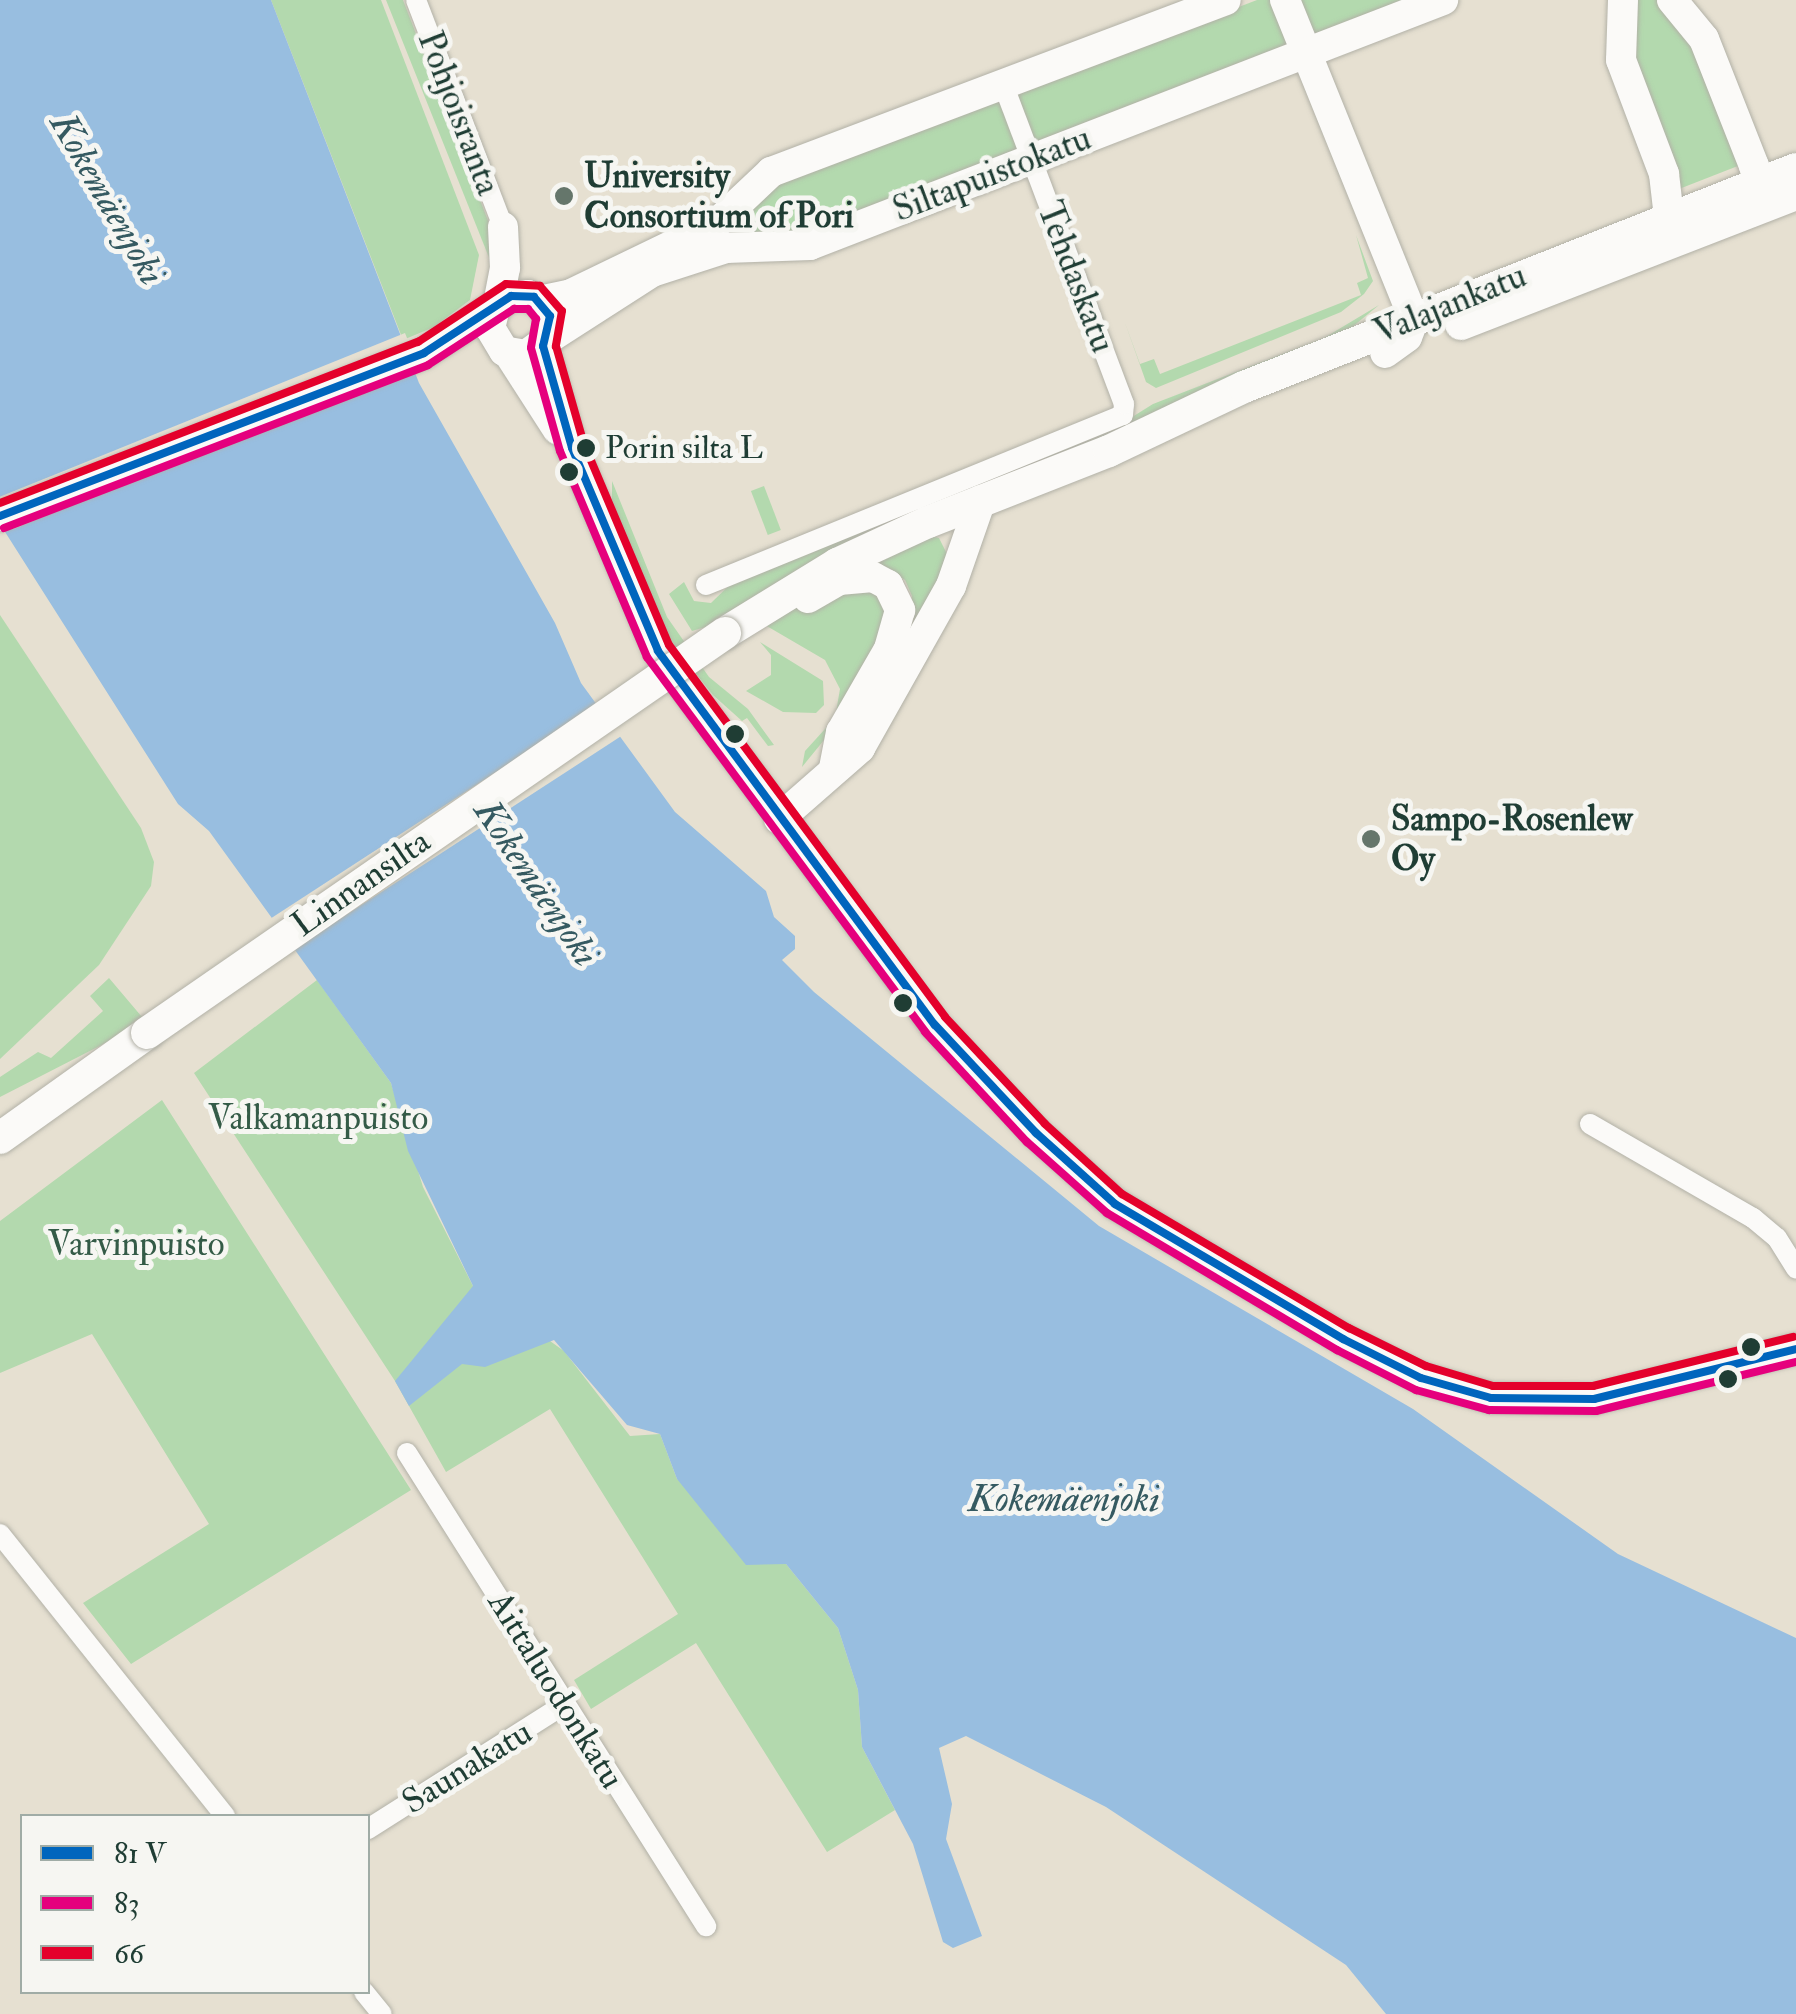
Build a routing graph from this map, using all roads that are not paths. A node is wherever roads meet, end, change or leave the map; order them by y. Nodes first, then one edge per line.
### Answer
1 (416, 0) edge
2 (1226, 0) edge
3 (1285, 0) edge
4 (1443, 0) edge
5 (1623, 0) edge
6 (1672, 0) edge
7 (1306, 55) junction
8 (1003, 84) junction
9 (1032, 160) junction
10 (1796, 169) edge
11 (1759, 182) junction
12 (1796, 194) edge
13 (737, 204) junction
14 (1669, 217) junction
15 (1730, 220) junction
16 (503, 227) junction
17 (755, 250) junction
18 (1382, 250) junction
19 (536, 299) junction
20 (496, 306) junction
21 (1414, 319) junction
22 (545, 342) junction
23 (1376, 346) junction
24 (504, 350) junction
25 (424, 352) junction
26 (572, 448) junction
27 (982, 500) junction
28 (0, 516) edge
29 (928, 522) junction
30 (963, 548) junction
31 (706, 585) dead end
32 (730, 629) junction
33 (834, 768) junction
34 (779, 819) junction
35 (60, 1092) junction
36 (0, 1111) edge
37 (0, 1122) edge
38 (1590, 1124) dead end
39 (0, 1138) edge
40 (1796, 1268) edge
41 (1796, 1349) edge
42 (407, 1453) dead end
43 (0, 1534) edge
44 (566, 1704) junction
45 (223, 1814) edge
46 (370, 1828) edge
47 (706, 1926) dead end
48 (366, 1994) edge
49 (382, 2014) edge

1 - 16 street, Pohjoisranta
2 - 8 main road
3 - 7 main road
4 - 7 main road, Siltapuistokatu
5 - 14 main road
6 - 11 main road
7 - 9 main road, Siltapuistokatu
7 - 18 main road
8 - 9 street, Tehdaskatu
8 - 13 main road
9 - 17 main road, Siltapuistokatu
9 - 31 street, Tehdaskatu
10 - 11 main road, Valajankatu
11 - 14 main road, Valajankatu
11 - 15 main road
12 - 15 main road, Valajankatu
13 - 17 main road
13 - 19 main road
14 - 21 main road, Valajankatu
15 - 23 main road, Valajankatu
16 - 19 main road, Pohjoisranta
16 - 20 main road, Pohjoisranta
17 - 22 main road, Siltapuistokatu
18 - 21 main road
18 - 23 main road
19 - 20 main road
19 - 22 main road
20 - 24 main road
20 - 25 main road
21 - 23 main road, Valajankatu
22 - 24 main road
22 - 26 main road
23 - 27 main road, Valajankatu
24 - 25 main road
24 - 26 main road
25 - 28 main road
26 - 34 main road
27 - 29 main road, Valajankatu
27 - 30 main road
29 - 30 main road
29 - 32 main road, Valajankatu
30 - 33 main road
32 - 33 main road
32 - 35 main road, Linnansilta, bridge
33 - 34 main road
34 - 41 main road
35 - 36 main road
35 - 37 main road
35 - 39 main road
38 - 40 street
42 - 44 street, Aittaluodonkatu
43 - 45 street
44 - 46 street, Saunakatu
44 - 47 street, Aittaluodonkatu
48 - 49 street

